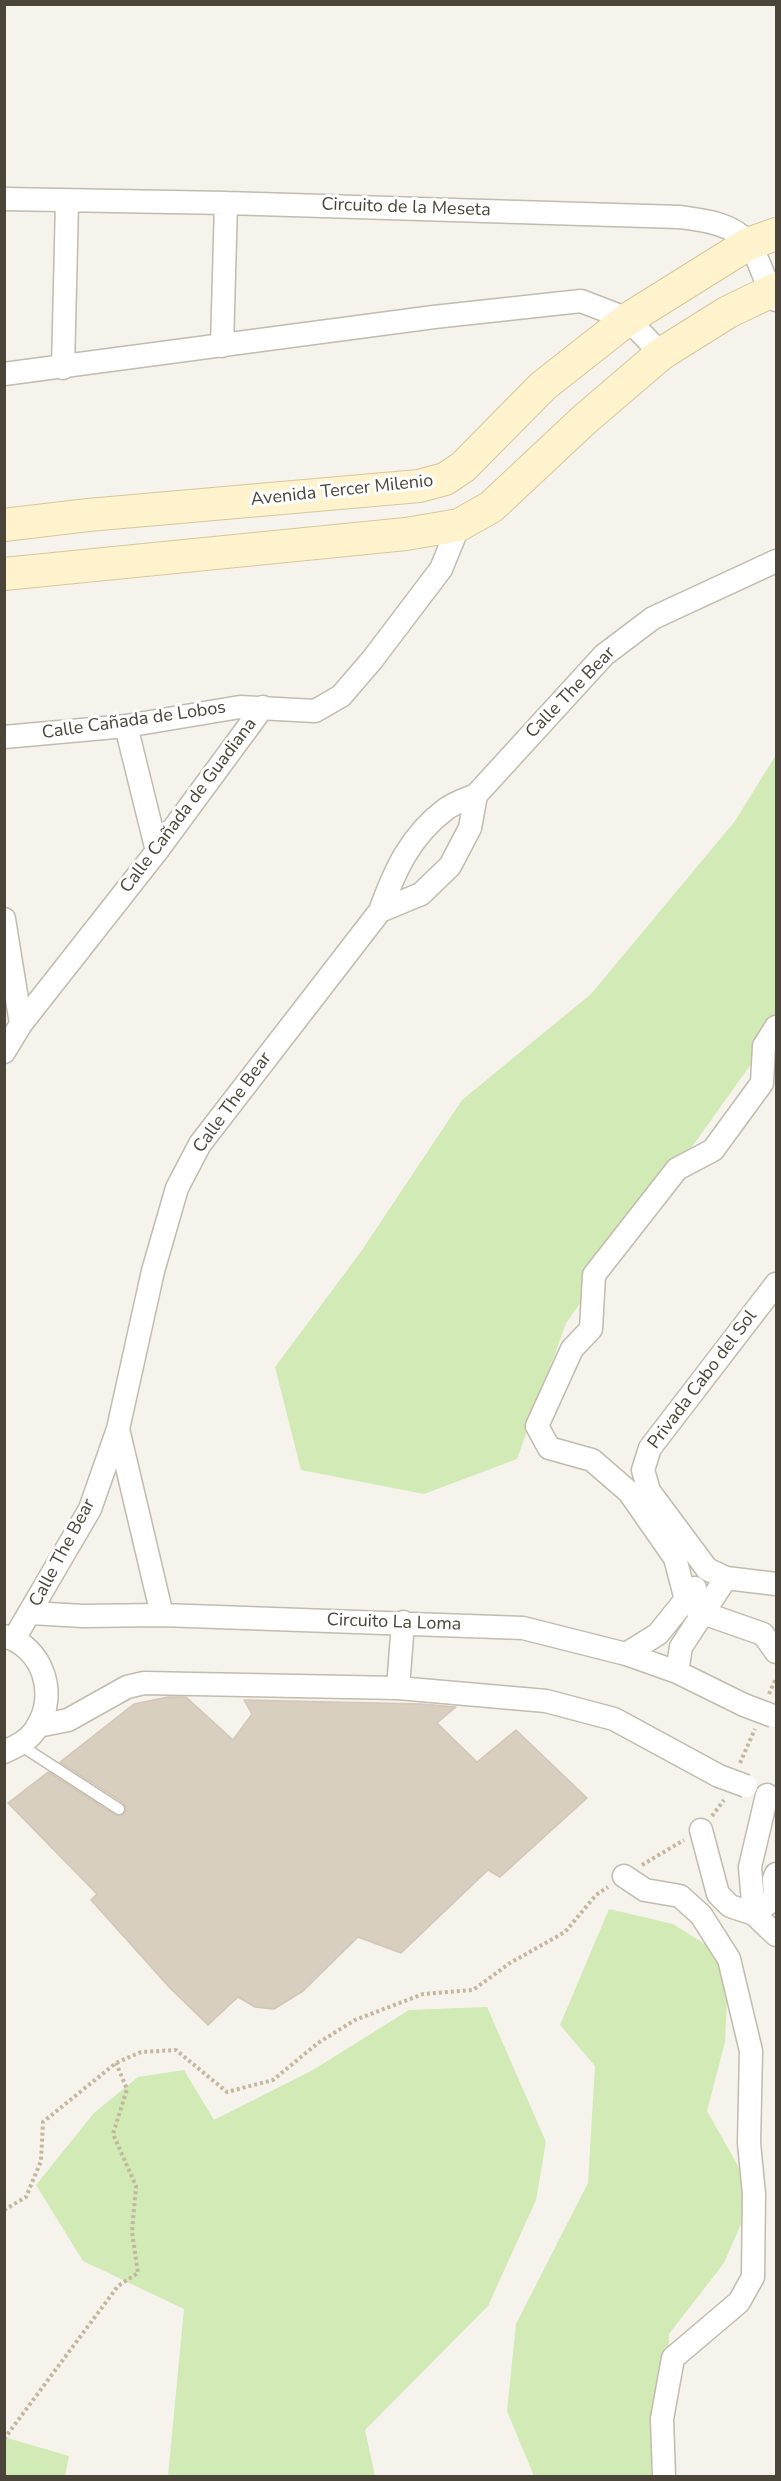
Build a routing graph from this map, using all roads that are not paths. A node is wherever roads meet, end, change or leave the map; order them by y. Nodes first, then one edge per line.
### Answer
1 (4, 199) edge
2 (67, 201) junction
3 (226, 203) junction
4 (762, 239) edge
5 (774, 293) edge
6 (628, 319) junction
7 (222, 346) junction
8 (661, 354) junction
9 (63, 368) junction
10 (4, 374) edge
11 (88, 515) junction
12 (4, 525) edge
13 (459, 525) junction
14 (777, 561) edge
15 (89, 564) junction
16 (4, 574) edge
17 (264, 707) junction
18 (126, 726) junction
19 (4, 737) edge
20 (476, 795) junction
21 (157, 851) junction
22 (380, 911) junction
23 (4, 919) edge
24 (21, 1024) junction
25 (777, 1027) edge
26 (4, 1052) edge
27 (777, 1284) edge
28 (118, 1429) junction
29 (716, 1573) junction
30 (777, 1584) edge
31 (695, 1607) junction
32 (31, 1613) junction
33 (162, 1615) junction
34 (403, 1622) junction
35 (9, 1637) edge
36 (777, 1652) edge
37 (626, 1654) junction
38 (677, 1672) junction
39 (398, 1688) junction
40 (763, 1712) edge
41 (38, 1726) junction
42 (12, 1749) edge
43 (772, 1796) edge
44 (119, 1809) dead end
45 (701, 1830) road end
46 (777, 1874) edge
47 (624, 1876) road end
48 (730, 1906) junction
49 (754, 1914) junction
50 (701, 1915) junction
51 (777, 1935) edge
52 (664, 2476) edge

1 - 2 street, Circuito de la Meseta
2 - 3 street, Circuito de la Meseta
2 - 9 street
3 - 4 street, Circuito de la Meseta
3 - 7 street
4 - 5 street
4 - 6 street, Avenida Tercer Milenio
5 - 8 street
6 - 7 street
6 - 8 street
6 - 11 street, Avenida Tercer Milenio
7 - 9 street
8 - 13 street
9 - 10 street
11 - 12 street, Avenida Tercer Milenio
11 - 15 street
13 - 15 street
13 - 17 street, Calle Cañada de Guadiana
14 - 20 street, Calle The Bear
15 - 16 street
17 - 18 street, Calle Cañada de Lobos
17 - 21 street, Calle Cañada de Guadiana
18 - 19 street, Calle Cañada de Lobos
18 - 21 street
20 - 22 street, Calle The Bear
20 - 22 street
21 - 24 street, Calle Cañada de Guadiana
22 - 28 street, Calle The Bear
23 - 24 street
24 - 26 street, Calle Cañada de Guadiana
25 - 31 street
27 - 29 street, Privada Cabo del Sol
28 - 32 street, Calle The Bear
28 - 33 street, Calle The Bear
29 - 30 street
29 - 31 street
31 - 36 street
31 - 37 street
31 - 38 street
32 - 33 street, Circuito La Loma
32 - 35 street, Calle The Bear
33 - 34 street, Circuito La Loma
34 - 37 street, Circuito La Loma
34 - 39 street
35 - 41 street
37 - 38 street, Circuito La Loma
38 - 40 street, Circuito La Loma
39 - 41 street
39 - 43 street, bridge
41 - 42 street
42 - 44 lane
43 - 49 street
45 - 48 street
46 - 49 street
47 - 50 street
48 - 49 street
48 - 50 street
49 - 51 street
50 - 52 street

